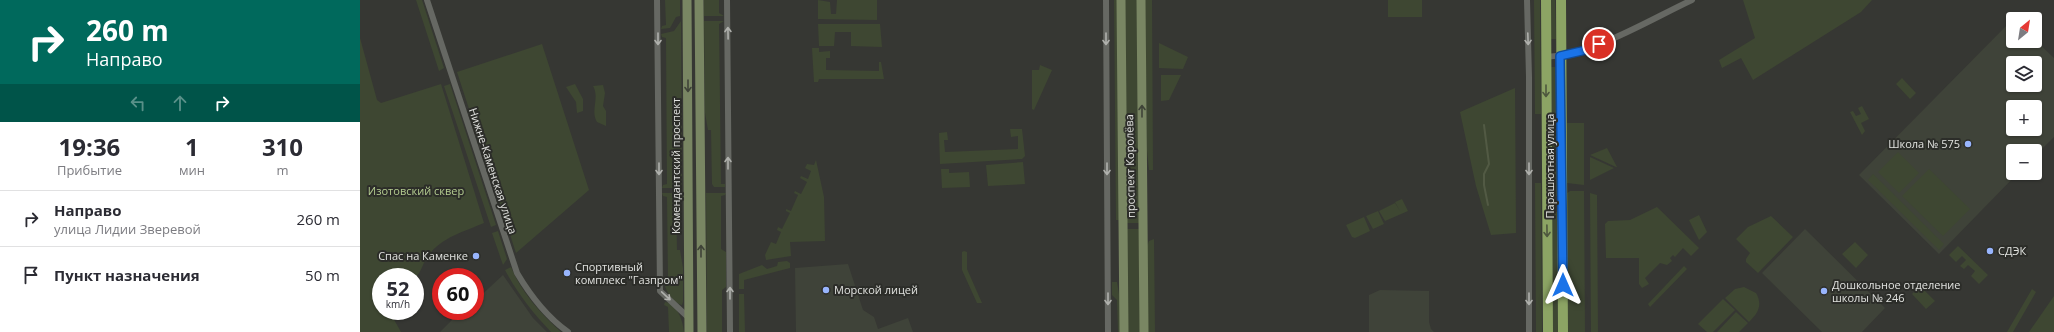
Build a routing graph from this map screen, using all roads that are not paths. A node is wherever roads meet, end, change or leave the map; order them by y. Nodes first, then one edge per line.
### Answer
1 (427, 0) edge
2 (657, 0) edge
3 (687, 0) edge
4 (700, 0) edge
5 (727, 0) edge
6 (1106, 0) edge
7 (1121, 0) edge
8 (1141, 0) edge
9 (1527, 0) edge
10 (1546, 0) edge
11 (1561, 0) edge
12 (1692, 0) edge
13 (1560, 56) junction
14 (1546, 57) junction
15 (1547, 208) junction
16 (1562, 208) junction
17 (689, 318) junction
18 (568, 332) edge
19 (689, 332) edge
20 (702, 332) edge
21 (730, 332) edge
22 (1108, 332) edge
23 (1124, 332) edge
24 (1144, 332) edge
25 (1529, 332) edge
26 (1548, 332) edge
27 (1563, 332) edge

1 - 18 street, Нижне-Каменская улица
2 -> 17 street
3 -> 17 main road, Комендантский проспект
20 -> 4 main road
21 -> 5 street
6 -> 22 street
7 - 23 main road, проспект Королёва
24 -> 8 main road, проспект Королёва
9 -> 25 street
10 - 14 main road, Парашютная улица
11 - 13 main road, Парашютная улица
12 - 13 street
13 - 14 street
13 - 16 main road, Парашютная улица
14 -> 15 main road, Парашютная улица
15 - 16 main road
15 -> 26 main road, Парашютная улица
16 - 27 main road, Парашютная улица
17 - 19 main road, Комендантский проспект

